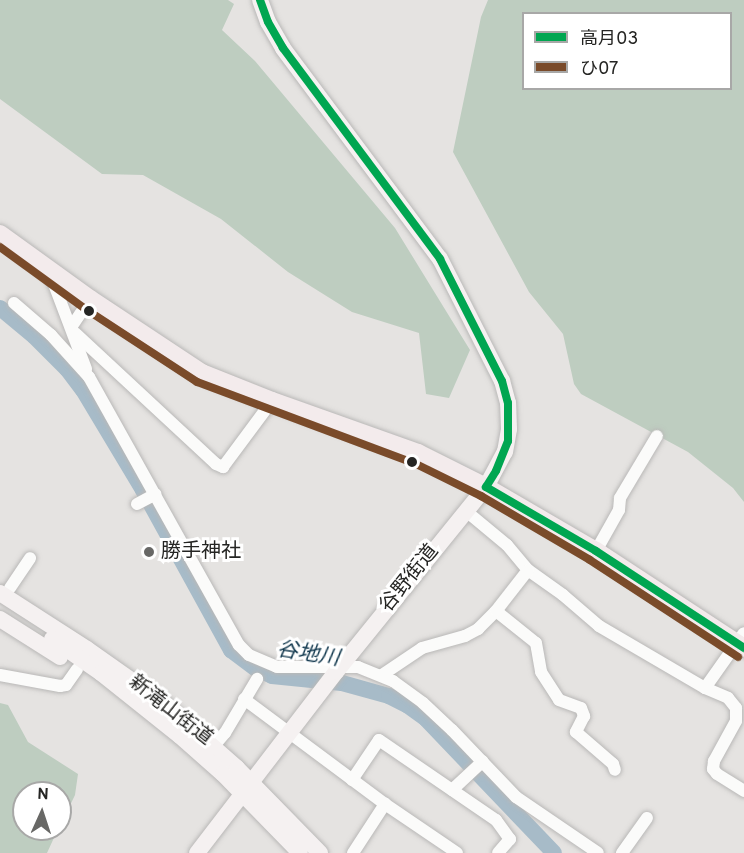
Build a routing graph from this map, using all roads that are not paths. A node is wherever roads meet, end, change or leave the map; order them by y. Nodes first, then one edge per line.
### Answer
1 (260, 0) edge
2 (1, 237) edge
3 (48, 267) junction
4 (90, 298) junction
5 (15, 303) dead end
6 (73, 330) junction
7 (89, 377) junction
8 (272, 401) junction
9 (657, 436) dead end
10 (486, 487) junction
11 (466, 511) junction
12 (596, 551) junction
13 (30, 558) dead end
14 (528, 570) junction
15 (3, 587) edge
16 (0, 606) edge
17 (496, 611) junction
18 (0, 619) edge
19 (742, 642) edge
20 (77, 669) junction
21 (338, 669) junction
22 (0, 675) edge
23 (382, 675) junction
24 (257, 679) dead end
25 (705, 688) junction
26 (244, 699) junction
27 (740, 723) edge
28 (290, 733) junction
29 (208, 751) junction
30 (482, 763) junction
31 (615, 770) dead end
32 (352, 780) junction
33 (248, 788) junction
34 (452, 790) junction
35 (744, 791) edge
36 (385, 804) junction
37 (646, 818) dead end
38 (291, 823) junction
39 (196, 853) edge
40 (300, 853) edge
41 (320, 853) edge
42 (329, 853) edge
43 (353, 853) edge
44 (457, 853) edge
45 (498, 853) edge
46 (598, 853) edge
47 (622, 853) edge

1 - 10 main road, 谷野街道
2 - 3 highway
3 - 4 highway
3 - 6 street
4 - 6 street
4 - 8 highway
5 - 7 street
6 - 7 street
6 - 8 street
7 - 21 street
8 - 10 highway
9 - 12 street
10 - 11 main road, 谷野街道
10 - 12 highway
11 - 14 street
11 - 21 main road, 谷野街道
12 - 19 highway
13 - 15 street
14 - 17 street
14 - 25 street
15 - 29 main road, 新滝山街道
16 - 29 main road, 新滝山街道
17 - 23 street
17 - 31 street
18 - 20 main road
19 - 25 street
20 - 22 street
20 - 29 main road
21 - 23 street
21 - 28 main road, 谷野街道
23 - 30 street
24 - 26 street
25 - 27 street
26 - 28 street
26 - 29 street
27 - 35 street
28 - 32 street
28 - 33 main road
29 - 33 main road, 新滝山街道
30 - 34 street
30 - 46 street
32 - 34 street
32 - 36 street
33 - 38 main road, 新滝山街道
33 - 39 main road
33 - 40 main road, 新滝山街道
34 - 45 street
36 - 43 street
36 - 44 street
37 - 47 street
38 - 41 main road, 新滝山街道
38 - 42 main road

